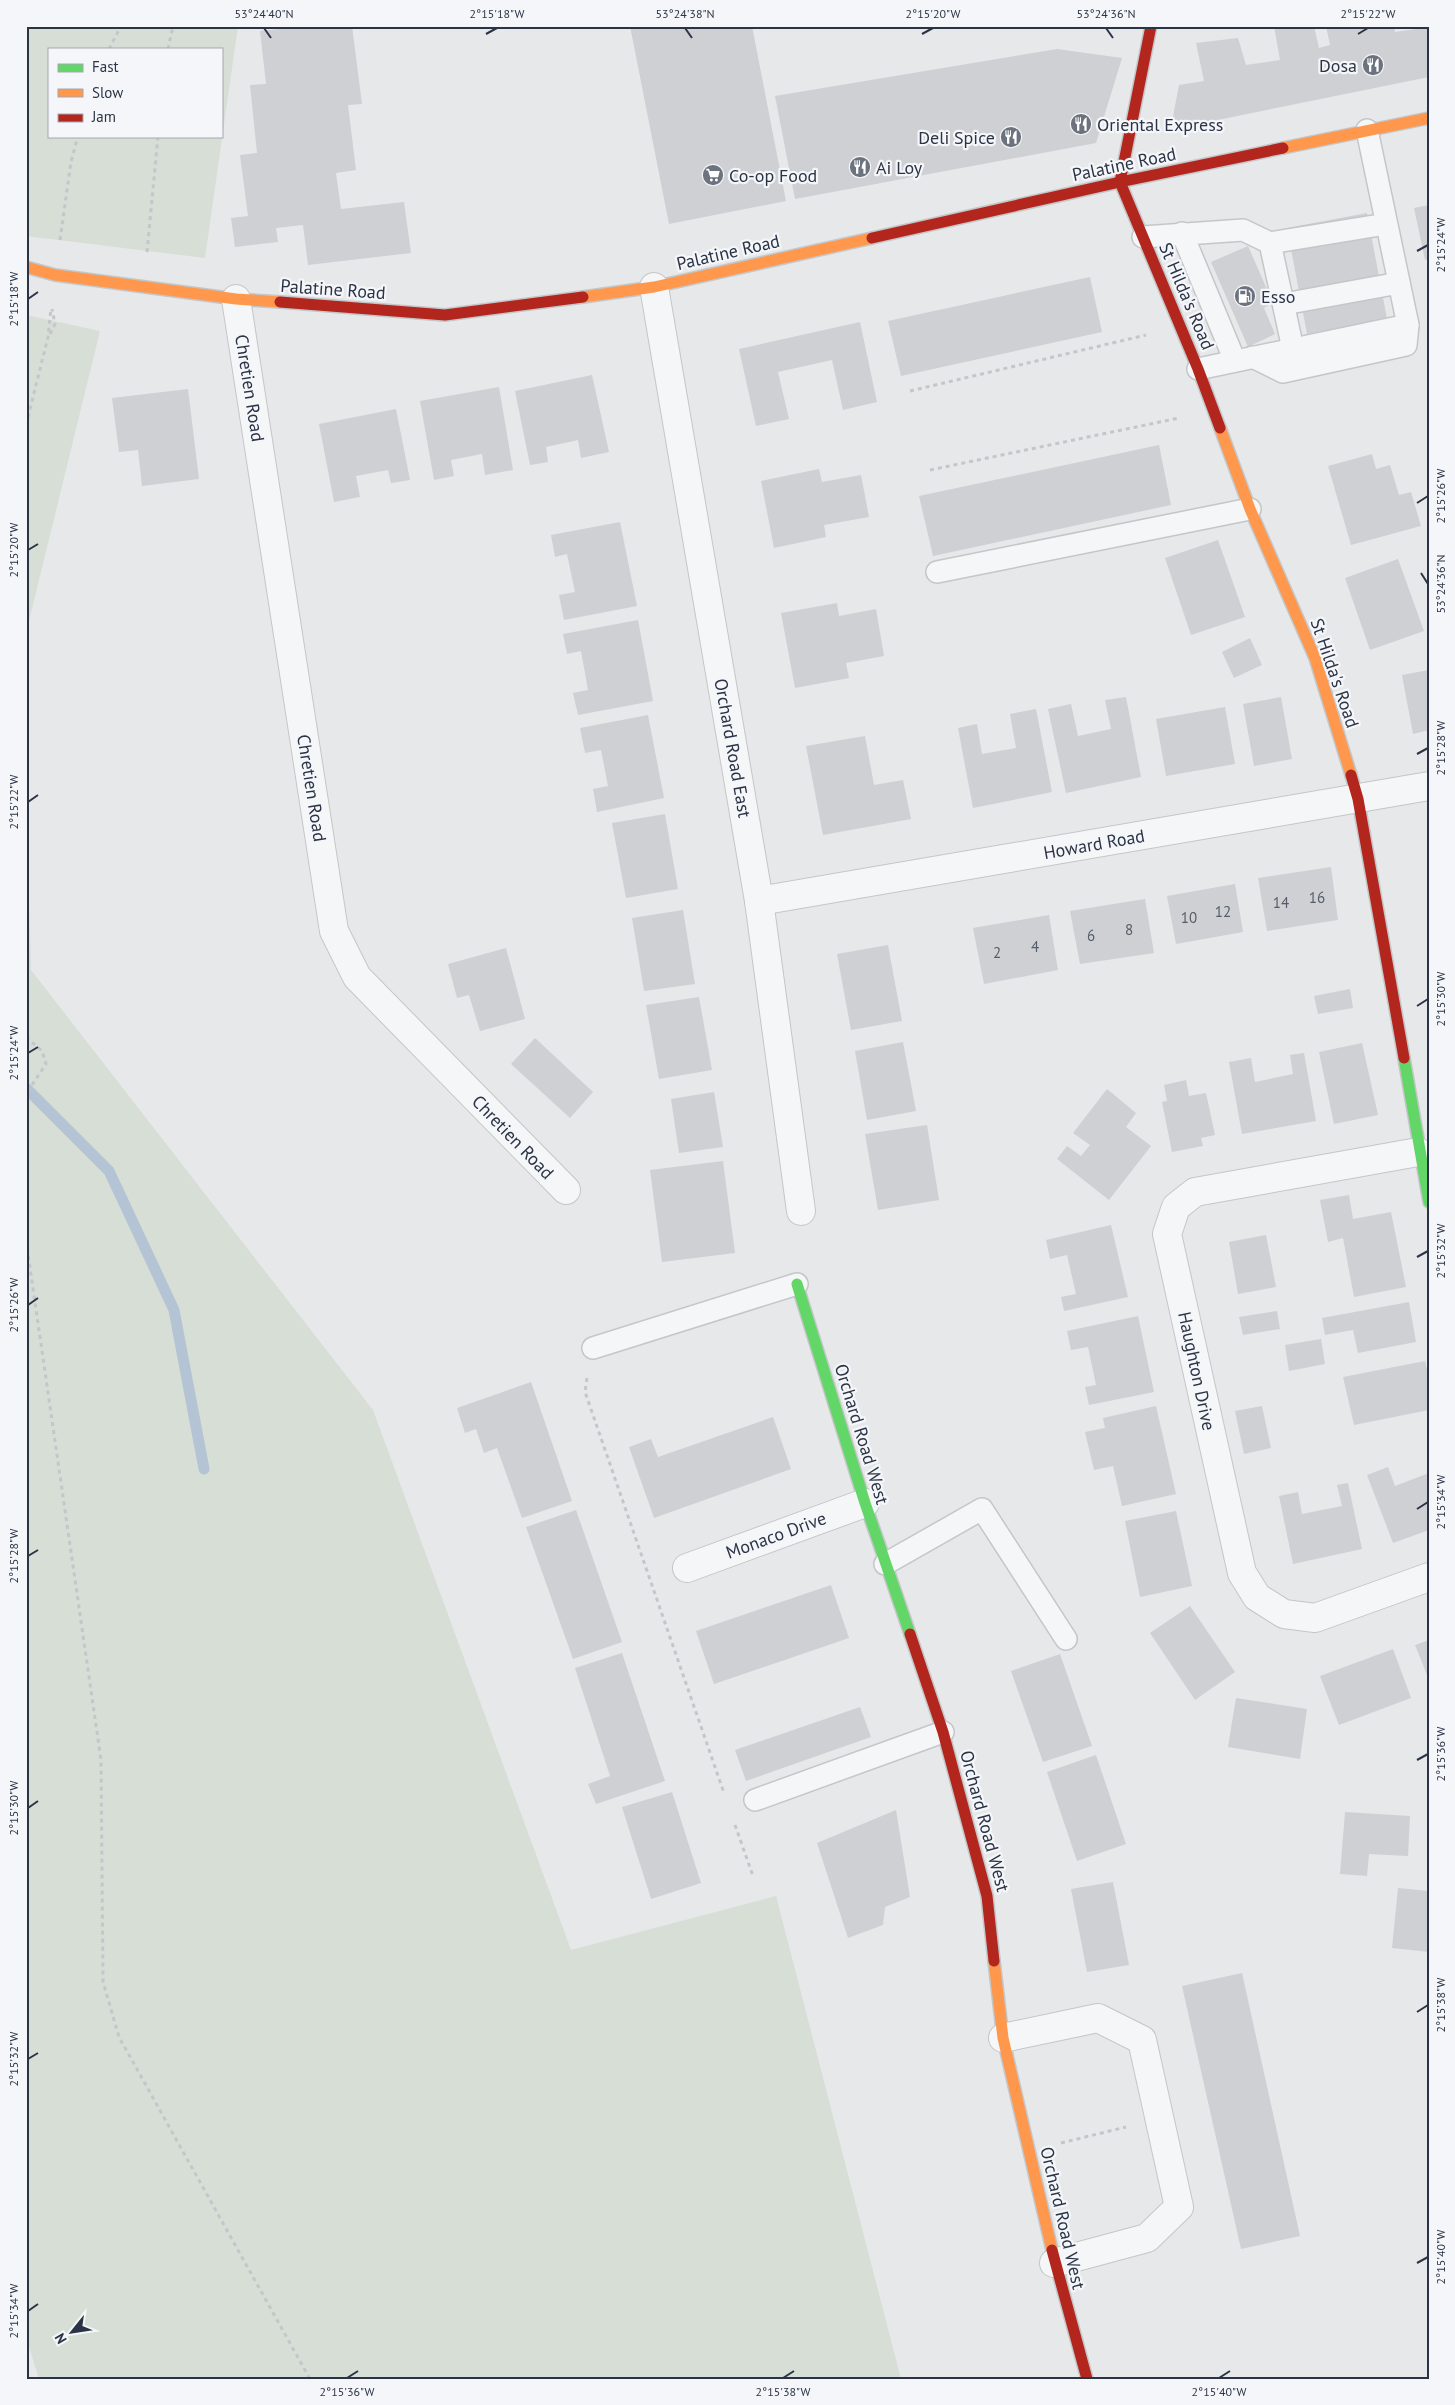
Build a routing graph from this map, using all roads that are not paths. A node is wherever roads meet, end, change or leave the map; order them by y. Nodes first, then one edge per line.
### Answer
1 (1151, 26) edge
2 (1429, 118) edge
3 (1366, 130) junction
4 (1120, 182) junction
5 (1386, 224) junction
6 (1182, 233) junction
7 (1143, 237) junction
8 (1270, 243) junction
9 (26, 267) edge
10 (1399, 283) junction
11 (654, 287) junction
12 (236, 299) junction
13 (1284, 304) junction
14 (1408, 325) junction
15 (1293, 349) junction
16 (1244, 359) junction
17 (1198, 369) junction
18 (1250, 509) junction
19 (937, 572) dead end
20 (1429, 786) edge
21 (1358, 799) junction
22 (759, 901) junction
23 (1418, 1152) junction
24 (566, 1190) dead end
25 (1429, 1202) edge
26 (801, 1210) dead end
27 (797, 1284) joint
28 (593, 1348) road end
29 (865, 1503) junction
30 (885, 1564) junction
31 (687, 1568) dead end
32 (1429, 1577) edge
33 (1066, 1639) dead end
34 (943, 1732) junction
35 (755, 1800) dead end
36 (1003, 2038) junction
37 (1054, 2263) junction
38 (1087, 2379) edge

1 - 4 street
2 - 3 street, Palatine Road
3 - 4 street, Palatine Road
3 - 5 lane
4 - 7 street, St Hilda's Road
4 - 11 street, Palatine Road
5 - 8 lane
5 - 10 lane
6 - 7 lane
6 - 8 lane
6 - 16 lane
7 - 17 street, St Hilda's Road
8 - 13 lane
9 - 12 street, Palatine Road
10 - 13 lane
10 - 14 lane
11 - 12 street, Palatine Road
11 - 22 street, Orchard Road East
12 - 24 street, Chretien Road
13 - 15 lane
14 - 15 lane
14 - 16 lane
15 - 16 lane
16 - 17 lane
17 - 18 street, St Hilda's Road
18 - 19 lane
18 - 21 street, St Hilda's Road
20 - 21 street, Howard Road
21 - 22 street, Howard Road
21 - 23 street, St Hilda's Road
22 - 26 street, Orchard Road East
23 - 25 street, St Hilda's Road
23 - 32 street, Haughton Drive
27 - 28 lane
27 - 29 street, Orchard Road West
29 - 30 street, Orchard Road West
29 - 31 street, Monaco Drive
30 - 33 lane
30 - 34 street, Orchard Road West
34 - 35 lane
34 - 36 street, Orchard Road West
36 - 37 street, Orchard Road West
36 - 37 street
37 - 38 street, Orchard Road West

